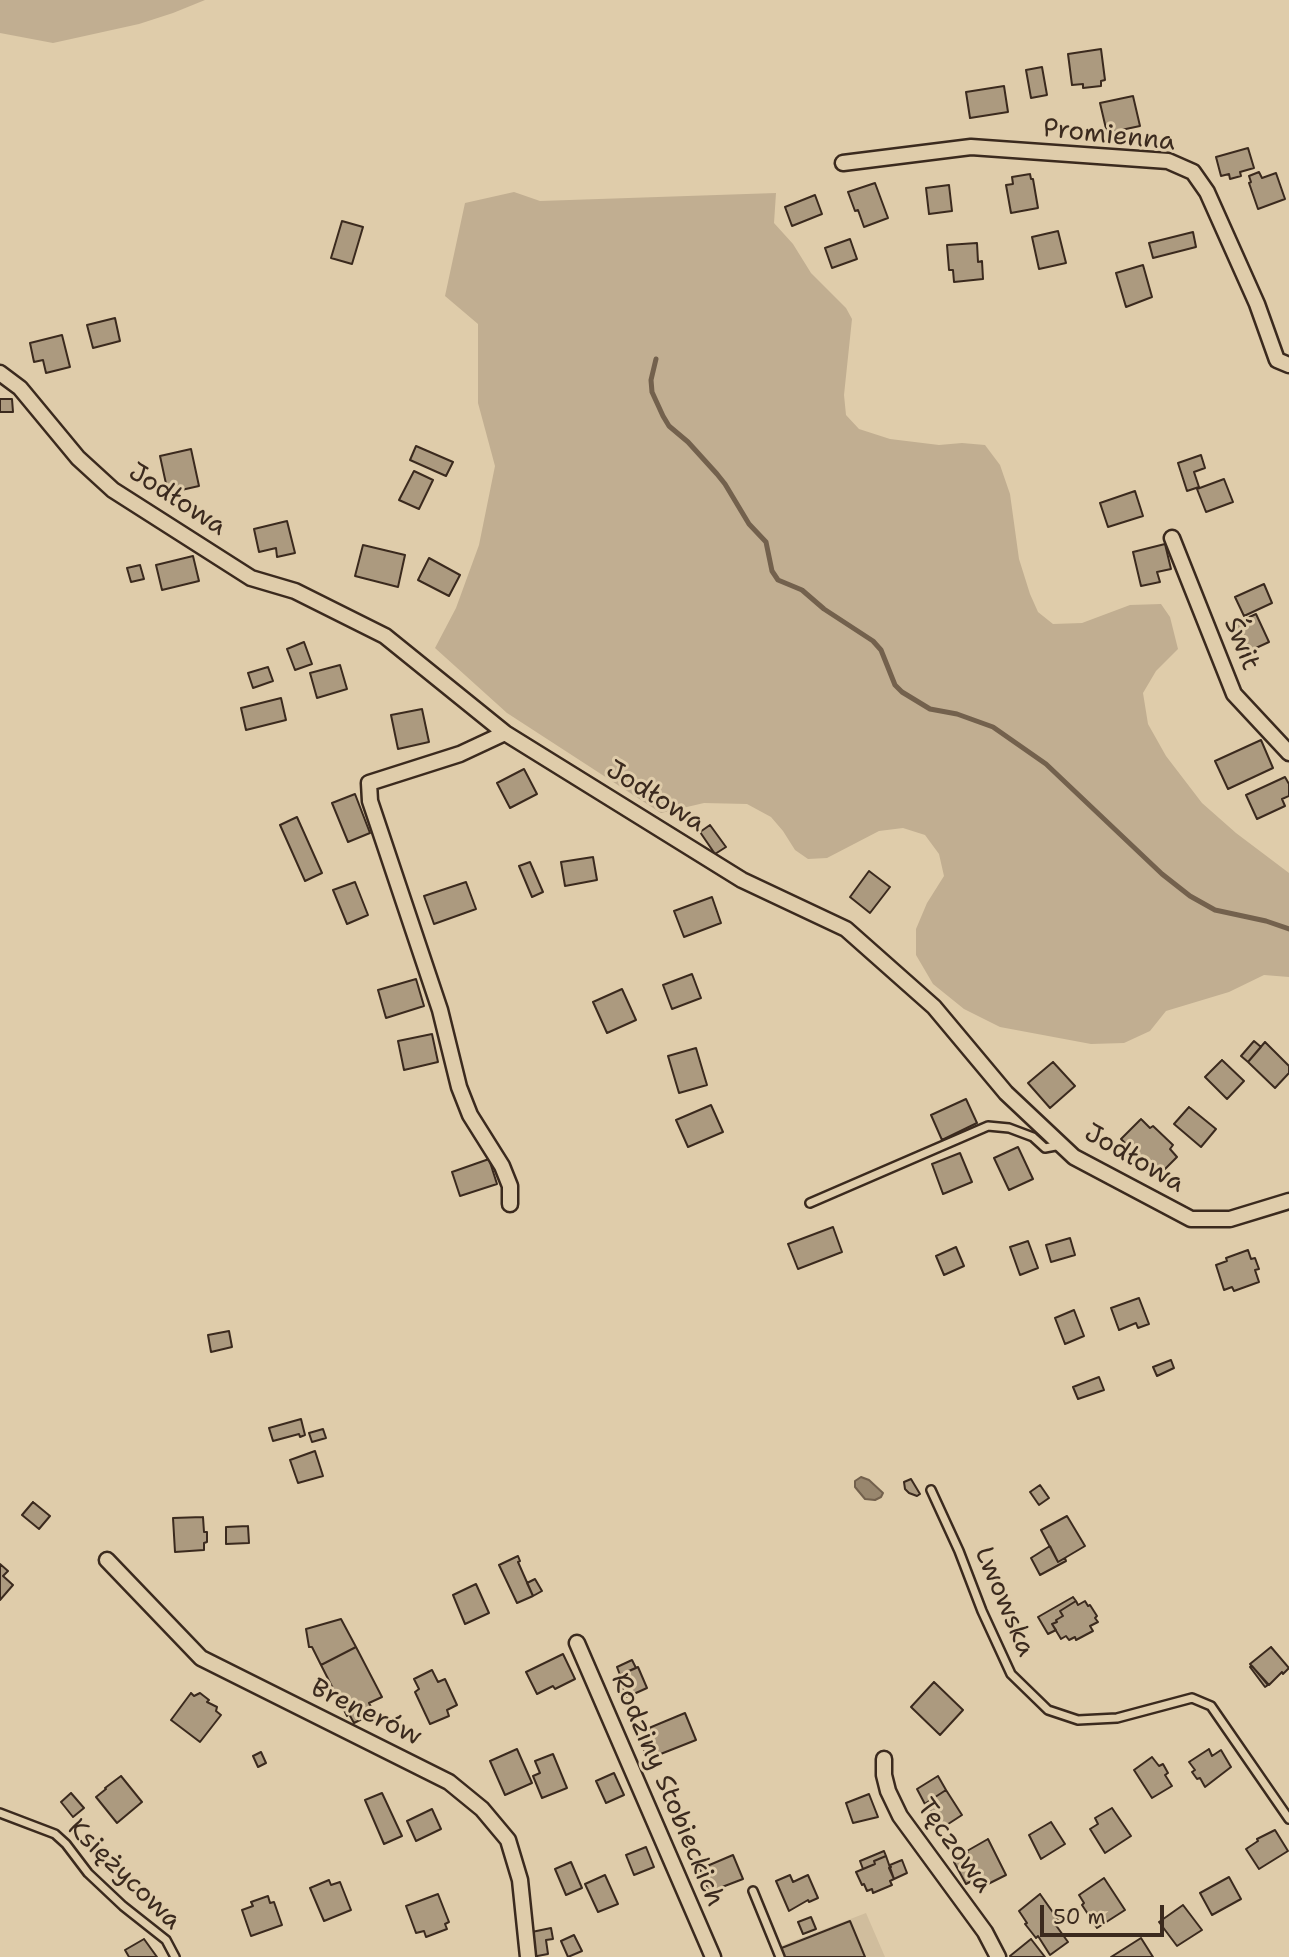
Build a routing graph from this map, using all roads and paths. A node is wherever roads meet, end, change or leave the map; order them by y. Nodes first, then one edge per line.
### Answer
1 (843, 163) dead end
2 (1289, 365) edge
3 (0, 373) edge
4 (1172, 538) dead end
5 (505, 733) junction
6 (1289, 753) edge
7 (1061, 1145) junction
8 (1289, 1202) edge
9 (810, 1203) dead end
10 (510, 1204) dead end
11 (931, 1490) dead end
12 (107, 1560) dead end
13 (577, 1643) dead end
14 (884, 1759) dead end
15 (0, 1813) edge
16 (1289, 1819) edge
17 (753, 1891) dead end
18 (175, 1957) edge
19 (528, 1957) edge
20 (713, 1957) edge
21 (780, 1957) edge
22 (998, 1957) edge

1 - 2 street, Promienna
3 - 5 street, Jodłowa
4 - 6 street, Świt
5 - 7 street, Jodłowa
5 - 10 street
7 - 8 street, Jodłowa
7 - 9 lane
11 - 16 lane, Lwowska
12 - 19 street, Brenerów
13 - 20 street, Rodziny Stobieckich
14 - 22 street, Tęczowa
15 - 18 lane, Księżycowa
17 - 21 lane

